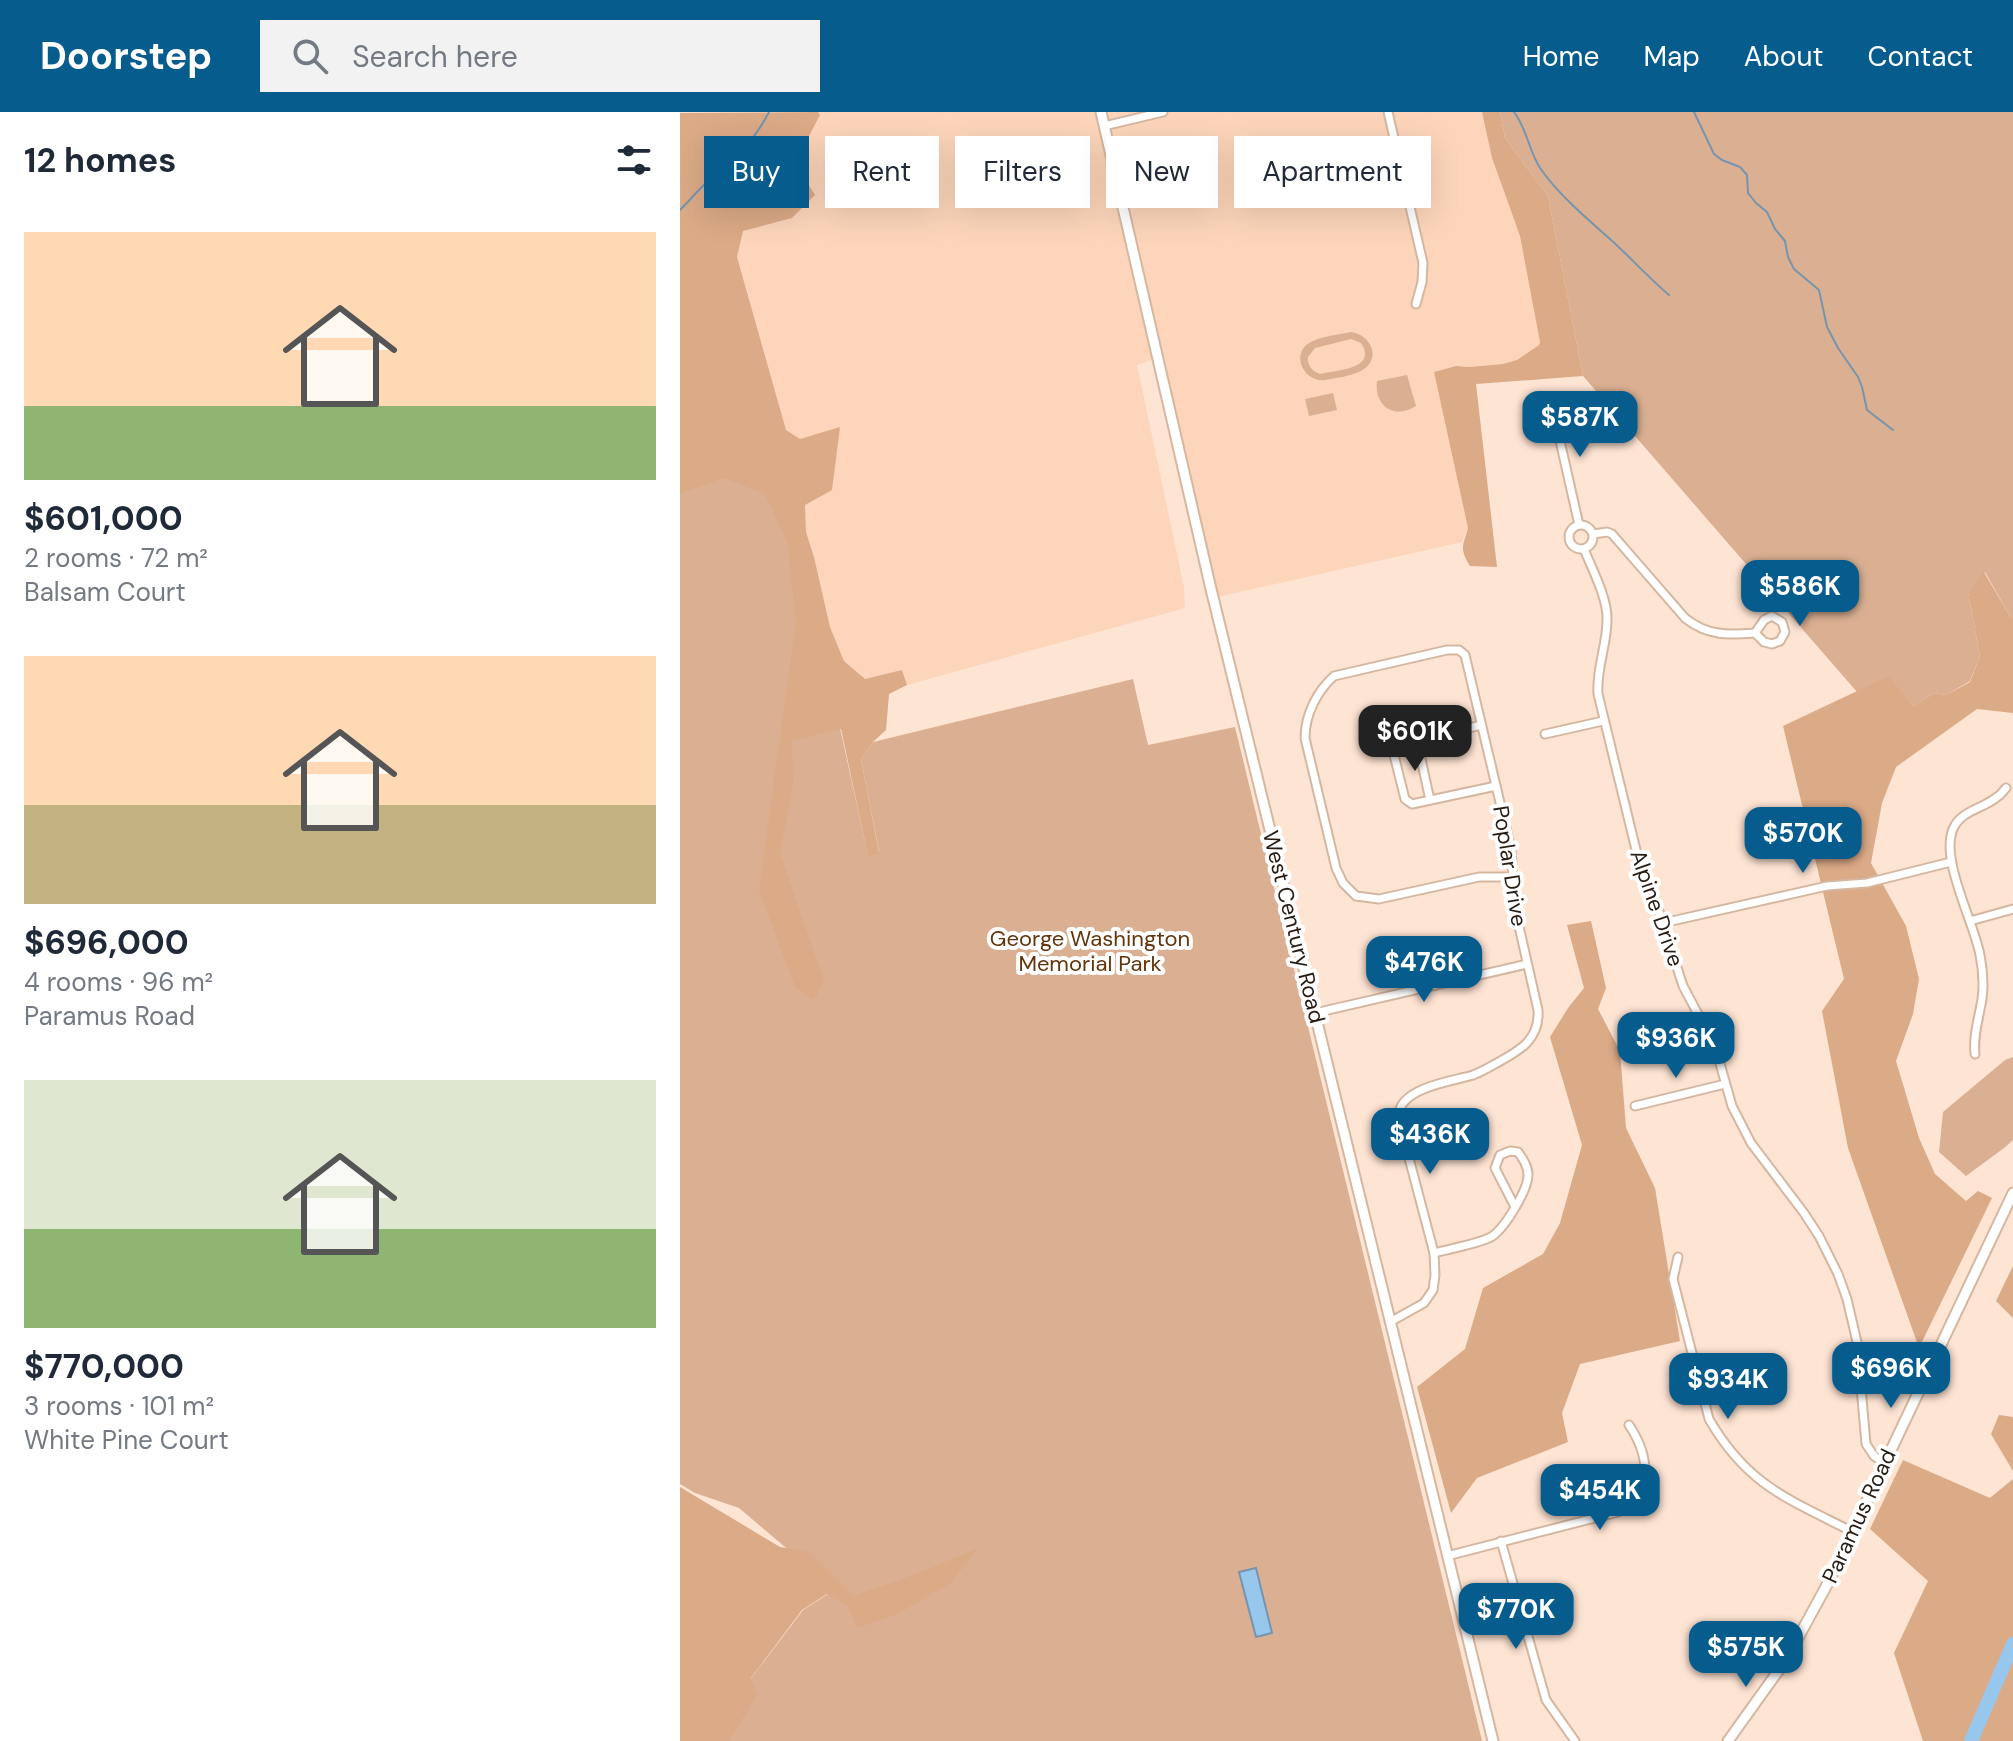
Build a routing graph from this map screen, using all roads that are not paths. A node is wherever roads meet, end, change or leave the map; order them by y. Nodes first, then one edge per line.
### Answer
1 (1101, 112) edge
2 (1163, 112) edge
3 (1388, 112) edge
4 (1104, 126) junction
5 (1416, 304) dead end
6 (1548, 408) dead end
7 (1579, 525) junction
8 (1593, 534) junction
9 (1584, 549) junction
10 (1755, 633) dead end
11 (1603, 721) junction
12 (1481, 725) junction
13 (1545, 734) dead end
14 (1417, 741) junction
15 (1496, 786) junction
16 (2006, 788) dead end
17 (1430, 800) junction
18 (1951, 862) junction
19 (1512, 877) junction
20 (2013, 909) edge
21 (1970, 921) junction
22 (1663, 923) junction
23 (1527, 964) junction
24 (1315, 1013) junction
25 (1975, 1054) dead end
26 (1725, 1084) junction
27 (1635, 1106) dead end
28 (2013, 1193) edge
29 (1515, 1207) junction
30 (1434, 1253) junction
31 (1678, 1257) dead end
32 (1390, 1322) junction
33 (1629, 1425) dead end
34 (1885, 1463) junction
35 (1853, 1532) junction
36 (1501, 1541) junction
37 (1447, 1556) junction
38 (1493, 1741) edge
39 (1575, 1741) edge
40 (1728, 1741) edge

1 - 4 main road, West Century Road
2 - 4 street
3 - 5 street
4 - 24 main road, West Century Road
6 - 7 street
7 - 8 street
7 - 9 street
8 - 9 street
8 - 10 street
9 - 11 street, Alpine Drive
11 - 13 street
11 - 22 street, Alpine Drive
12 - 14 street
12 - 15 street, Poplar Drive
12 - 19 street, Poplar Drive
14 - 17 street
14 - 17 street
15 - 17 street
15 - 19 street, Poplar Drive
16 - 18 street
18 - 21 street
18 - 22 street
19 - 23 street, Poplar Drive
20 - 21 street
21 - 25 street
22 - 26 street, Alpine Drive
23 - 24 street
23 - 30 street, Poplar Drive
24 - 32 main road, West Century Road
26 - 27 street
26 - 34 street, Alpine Drive
28 - 34 main road, Paramus Road
29 - 29 street
29 - 30 street
30 - 32 street
31 - 35 street
32 - 37 main road, West Century Road
33 - 36 street
34 - 35 main road, Paramus Road
35 - 40 main road, Paramus Road
36 - 37 street
36 - 39 street
37 - 38 main road, West Century Road

